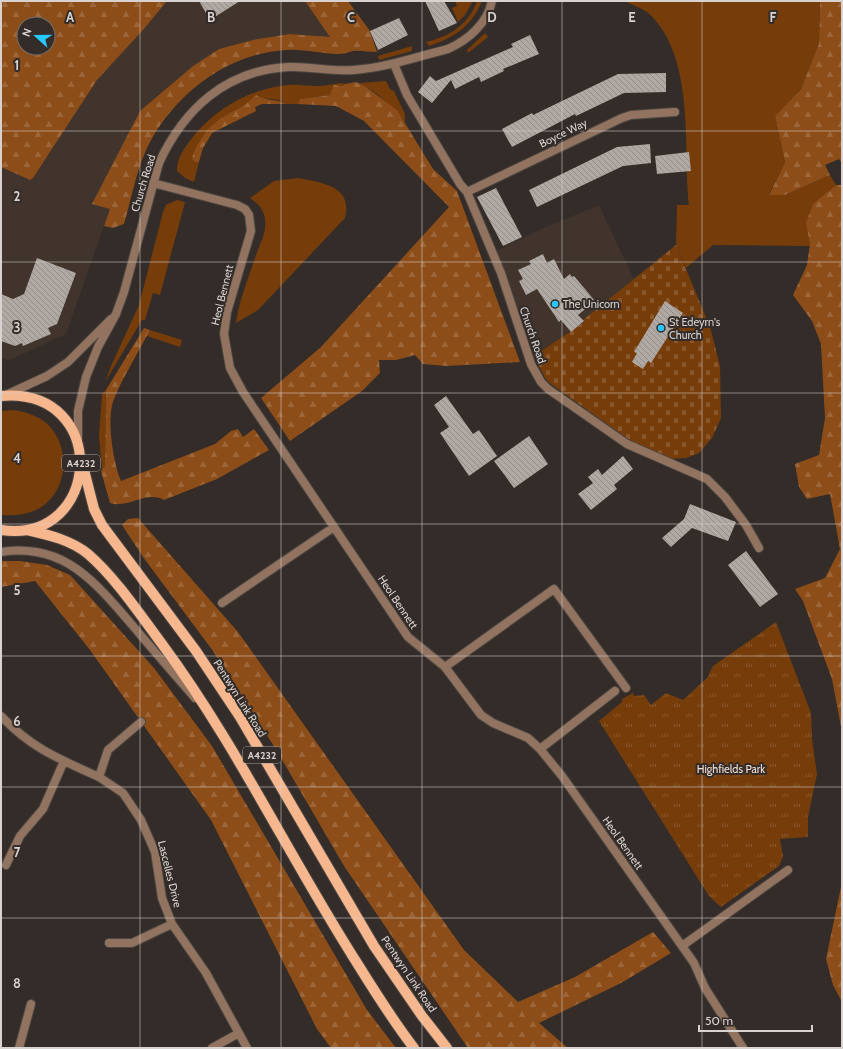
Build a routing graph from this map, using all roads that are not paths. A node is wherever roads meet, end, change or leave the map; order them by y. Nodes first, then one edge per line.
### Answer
1 (492, 1) edge
2 (394, 64) junction
3 (675, 112) dead end
4 (153, 183) junction
5 (467, 192) junction
6 (116, 314) junction
7 (3, 395) edge
8 (78, 440) junction
9 (82, 462) junction
10 (334, 527) junction
11 (28, 530) junction
12 (4, 532) edge
13 (759, 548) dead end
14 (1, 552) edge
15 (222, 603) dead end
16 (445, 667) junction
17 (626, 688) dead end
18 (615, 691) dead end
19 (1, 716) edge
20 (214, 720) junction
21 (141, 722) dead end
22 (540, 749) junction
23 (64, 761) junction
24 (99, 777) junction
25 (6, 865) dead end
26 (788, 870) dead end
27 (172, 924) junction
28 (109, 943) dead end
29 (682, 946) junction
30 (31, 1004) dead end
31 (239, 1033) junction
32 (20, 1048) edge
33 (212, 1048) edge
34 (247, 1048) edge
35 (414, 1048) edge
36 (447, 1048) edge
37 (742, 1048) edge

1 - 2 street, Church Road
2 - 4 street, Church Road
2 - 5 street, Church Road
3 - 5 street, Boyce Way
4 - 6 street, Church Road
4 - 10 street, Heol Bennett
5 - 13 street, Church Road
6 - 7 street
6 - 8 street, Church Road
7 - 8 main road, Pentwyn Link Road / A4232
8 - 9 main road, Pentwyn Link Road / A4232
9 - 11 main road, Pentwyn Link Road / A4232
9 - 36 main road, Pentwyn Link Road / A4232
10 - 15 street
10 - 16 street, Heol Bennett
11 - 12 main road, Pentwyn Link Road / A4232
11 - 20 main road, Pentwyn Link Road / A4232
14 - 20 street
16 - 17 street
16 - 22 street, Heol Bennett
18 - 22 street
19 - 23 street, Lascelles Drive
20 - 35 main road, Pentwyn Link Road / A4232
21 - 24 street
22 - 29 street, Heol Bennett
23 - 24 street, Lascelles Drive
23 - 25 street
24 - 27 street, Lascelles Drive
26 - 29 street
27 - 28 street
27 - 31 street, Lascelles Drive
29 - 37 street, Heol Bennett
30 - 32 street
31 - 33 street
31 - 34 street, Lascelles Drive

